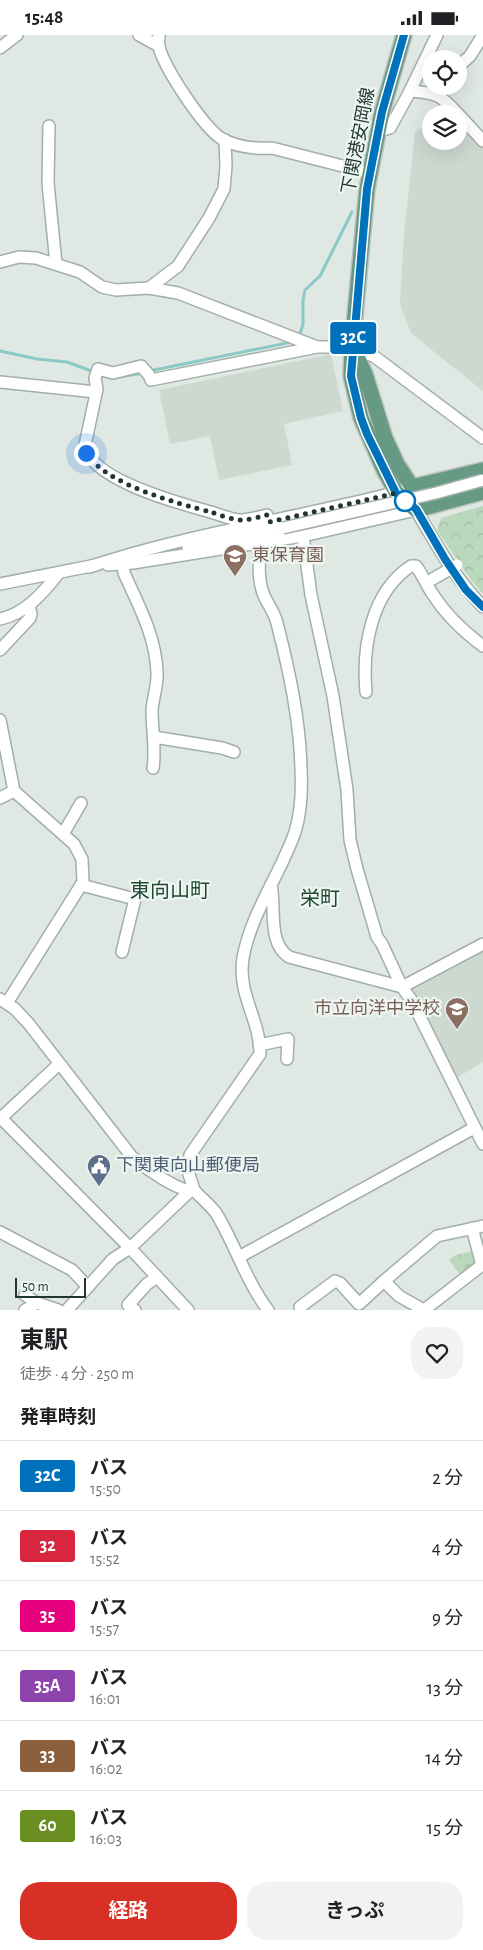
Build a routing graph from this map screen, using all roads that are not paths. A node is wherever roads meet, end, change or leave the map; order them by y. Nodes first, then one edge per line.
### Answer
1 (17, 35) edge
2 (138, 35) edge
3 (404, 35) edge
4 (437, 35) edge
5 (483, 35) edge
6 (159, 40) edge
7 (0, 48) edge
8 (467, 59) edge
9 (422, 88) edge
10 (410, 91) junction
11 (437, 95) edge
12 (448, 105) edge
13 (467, 124) edge
14 (49, 126) dead end
15 (378, 131) junction
16 (225, 140) junction
17 (483, 141) edge
18 (370, 173) junction
19 (0, 263) edge
20 (56, 264) junction
21 (149, 288) junction
22 (317, 347) junction
23 (352, 347) junction
24 (0, 382) edge
25 (96, 392) junction
26 (483, 439) edge
27 (483, 470) edge
28 (483, 480) edge
29 (412, 487) junction
30 (483, 492) edge
31 (396, 493) junction
32 (416, 509) junction
33 (269, 522) junction
34 (303, 536) junction
35 (260, 544) junction
36 (123, 563) junction
37 (457, 565) dead end
38 (89, 567) junction
39 (58, 574) junction
40 (428, 582) junction
41 (0, 584) edge
42 (29, 605) junction
43 (483, 607) edge
44 (0, 619) edge
45 (483, 646) edge
46 (0, 650) edge
47 (366, 692) dead end
48 (0, 720) edge
49 (154, 737) junction
50 (234, 752) dead end
51 (153, 769) dead end
52 (14, 791) junction
53 (0, 798) edge
54 (81, 803) dead end
55 (63, 835) junction
56 (81, 885) junction
57 (271, 885) junction
58 (483, 943) edge
59 (122, 952) dead end
60 (402, 987) junction
61 (3, 1001) edge
62 (259, 1045) junction
63 (287, 1059) dead end
64 (59, 1064) junction
65 (1, 1118) edge
66 (474, 1128) junction
67 (483, 1144) edge
68 (192, 1191) junction
69 (477, 1227) edge
70 (0, 1232) edge
71 (130, 1248) junction
72 (240, 1257) junction
73 (157, 1277) junction
74 (384, 1281) junction
75 (88, 1287) junction
76 (25, 1295) dead end
77 (37, 1303) junction
78 (300, 1307) dead end
79 (25, 1310) edge
80 (58, 1310) edge
81 (67, 1310) edge
82 (135, 1310) edge
83 (188, 1310) edge
84 (268, 1310) edge

1 - 7 street
2 - 6 street
3 - 15 main road, 下関港安岡線
4 - 10 street
5 - 8 street
6 - 16 street
9 - 10 street
10 - 15 street
11 - 12 street
13 - 17 street
14 - 20 street
15 - 18 main road, 下関港安岡線
16 - 18 street
16 - 21 street
18 - 23 main road, 下関港安岡線
19 - 20 street
20 - 21 street
21 - 22 street
22 - 23 street
22 - 25 street
23 - 26 street
23 - 29 main road
23 - 31 main road, 下関港安岡線
24 - 25 street
25 - 33 street
27 - 29 main road
28 - 38 street, bridge
29 - 31 street
29 - 32 street
30 - 32 main road
31 - 32 main road, 下関港安岡線
31 - 33 street
32 - 34 street
32 - 43 street
33 - 38 street
34 - 35 street
34 - 60 street
35 - 36 street
35 - 57 street
36 - 38 street
36 - 49 street
37 - 40 street, bridge
38 - 39 street
39 - 41 street
39 - 42 street
40 - 45 street
40 - 47 street
42 - 44 street
42 - 46 street
48 - 52 street
49 - 50 street
49 - 51 street
52 - 53 street
52 - 55 street
54 - 55 street
55 - 56 street
56 - 59 street
56 - 61 street
57 - 60 street
57 - 62 street
58 - 60 street
60 - 66 street
61 - 64 street
62 - 63 street
62 - 68 street
64 - 65 street
64 - 68 street
65 - 71 street
66 - 67 street
66 - 72 street
68 - 71 street
68 - 72 street
69 - 74 street
69 - 74 street
70 - 75 street
71 - 73 street
71 - 75 street
72 - 84 street
73 - 82 street
73 - 83 street
74 - 78 street
75 - 81 street
76 - 77 street
77 - 79 street
77 - 80 street

